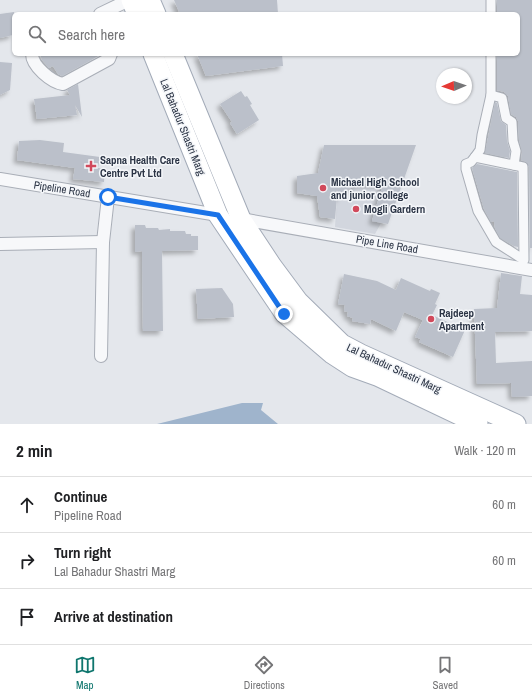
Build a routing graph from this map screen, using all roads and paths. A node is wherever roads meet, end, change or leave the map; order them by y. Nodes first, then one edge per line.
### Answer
1 (130, 0) edge
2 (150, 0) edge
3 (491, 0) edge
4 (104, 12) edge
5 (136, 12) edge
6 (155, 12) edge
7 (491, 12) edge
8 (33, 56) edge
9 (110, 56) edge
10 (154, 56) edge
11 (174, 56) edge
12 (491, 56) edge
13 (491, 95) junction
14 (474, 157) junction
15 (523, 166) edge
16 (0, 179) edge
17 (108, 197) junction
18 (218, 215) junction
19 (241, 219) junction
20 (103, 242) junction
21 (0, 244) edge
22 (528, 258) edge
23 (532, 270) edge
24 (101, 356) dead end
25 (478, 424) edge
26 (516, 424) edge

1 - 4 street
1 - 5 main road
2 - 6 main road
3 - 7 street
8 - 9 street
10 - 18 main road, Lal Bahadur Shastri Marg
11 - 19 main road, Lal Bahadur Shastri Marg
12 - 13 street
13 - 14 street
13 - 15 street
14 - 15 street
14 - 22 street
15 - 22 street
16 - 17 street, Pipeline Road
17 - 18 street, Pipeline Road
17 - 20 street
18 - 25 main road, Lal Bahadur Shastri Marg
19 - 23 street, Pipe Line Road
19 - 26 main road, Lal Bahadur Shastri Marg
20 - 21 street
20 - 24 street

